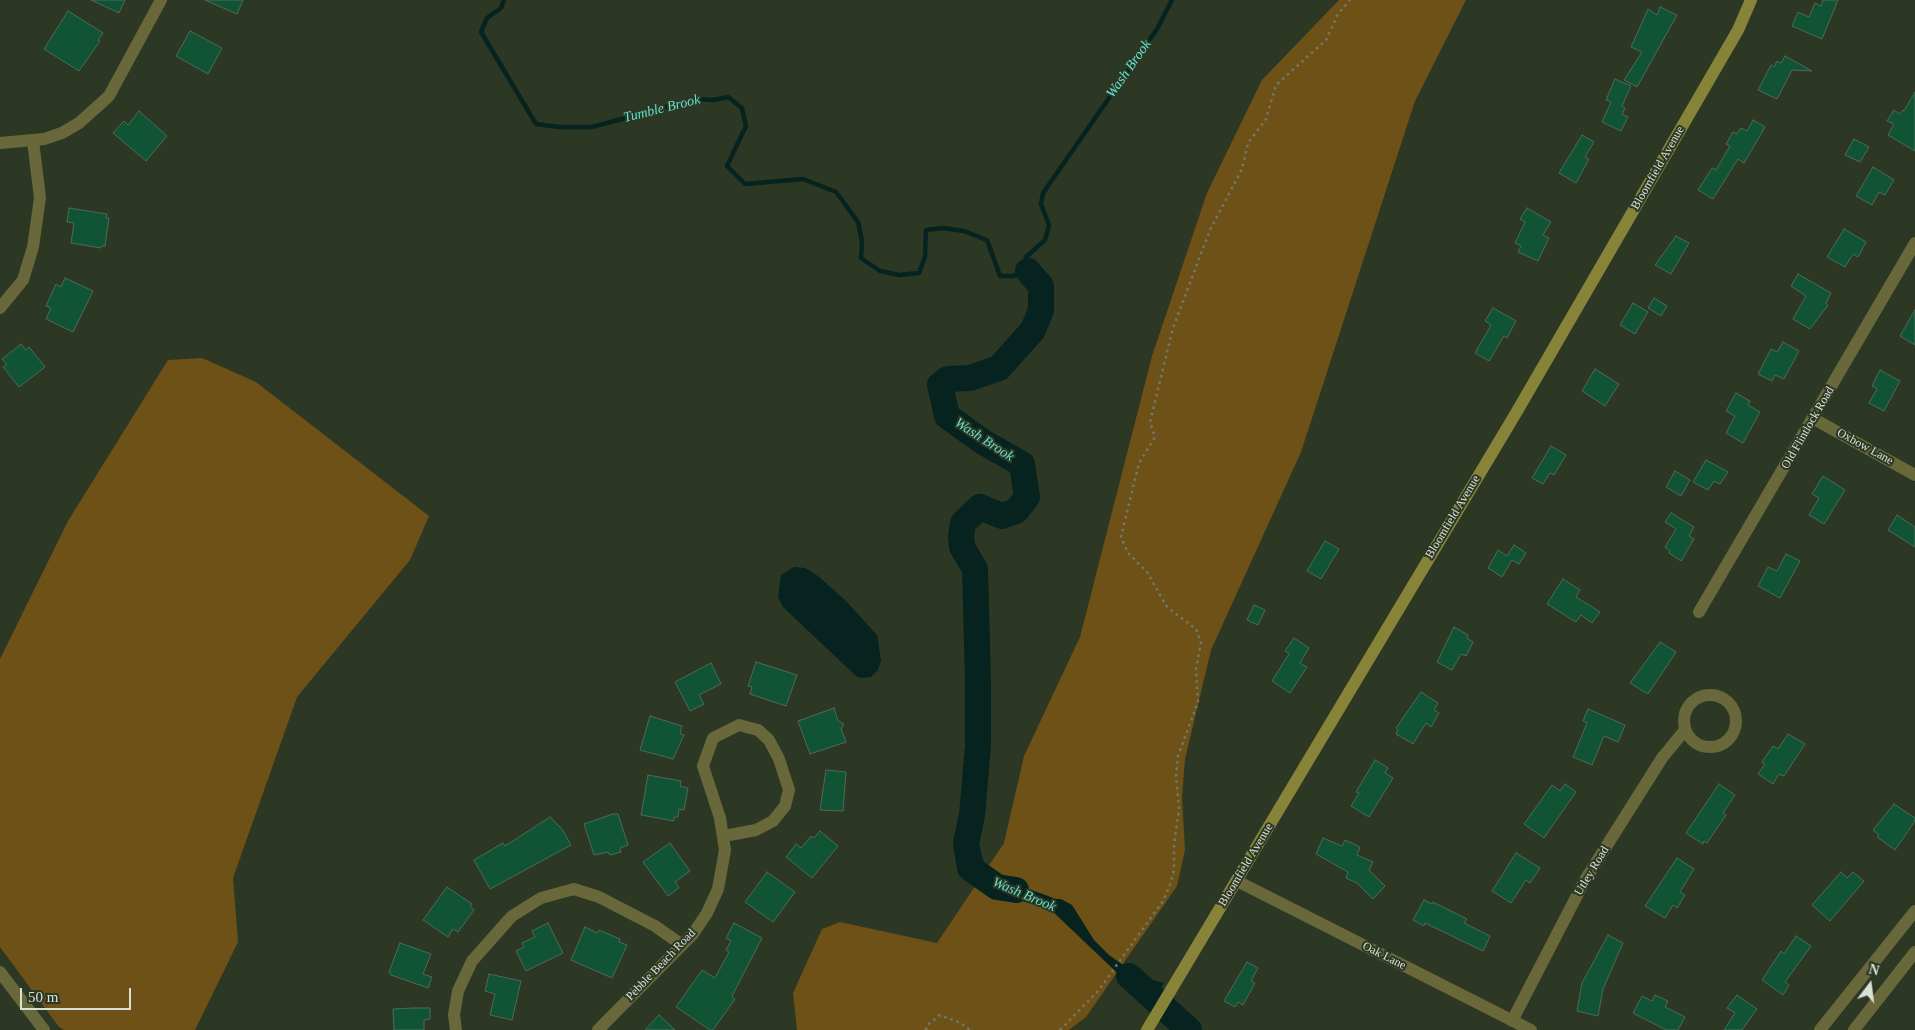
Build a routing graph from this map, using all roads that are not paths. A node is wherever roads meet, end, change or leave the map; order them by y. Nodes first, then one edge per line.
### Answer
1 (161, 0) edge
2 (1751, 0) edge
3 (33, 140) junction
4 (0, 143) edge
5 (1915, 243) edge
6 (0, 308) edge
7 (1814, 419) junction
8 (1915, 475) edge
9 (1699, 612) dead end
10 (1685, 730) junction
11 (724, 836) junction
12 (1236, 881) junction
13 (1915, 912) edge
14 (682, 944) junction
15 (1915, 952) edge
16 (0, 972) edge
17 (1512, 1021) junction
18 (44, 1030) edge
19 (456, 1030) edge
20 (598, 1030) edge
21 (1148, 1030) edge
22 (1531, 1030) edge
23 (1820, 1030) edge
24 (1854, 1030) edge

1 - 3 street
2 - 12 main road, Bloomfield Avenue
3 - 4 street
3 - 6 street
5 - 7 street, Old Flintlock Road
7 - 8 street, Oxbow Lane
7 - 9 street, Old Flintlock Road
10 - 10 street, Utley Road
10 - 17 street, Utley Road
11 - 11 street, Pebble Beach Road
11 - 14 street, Pebble Beach Road
12 - 17 street, Oak Lane
12 - 21 main road, Bloomfield Avenue
13 - 23 street
14 - 19 street
14 - 20 street, Pebble Beach Road
15 - 24 street
16 - 18 street
17 - 22 street, Oak Lane

